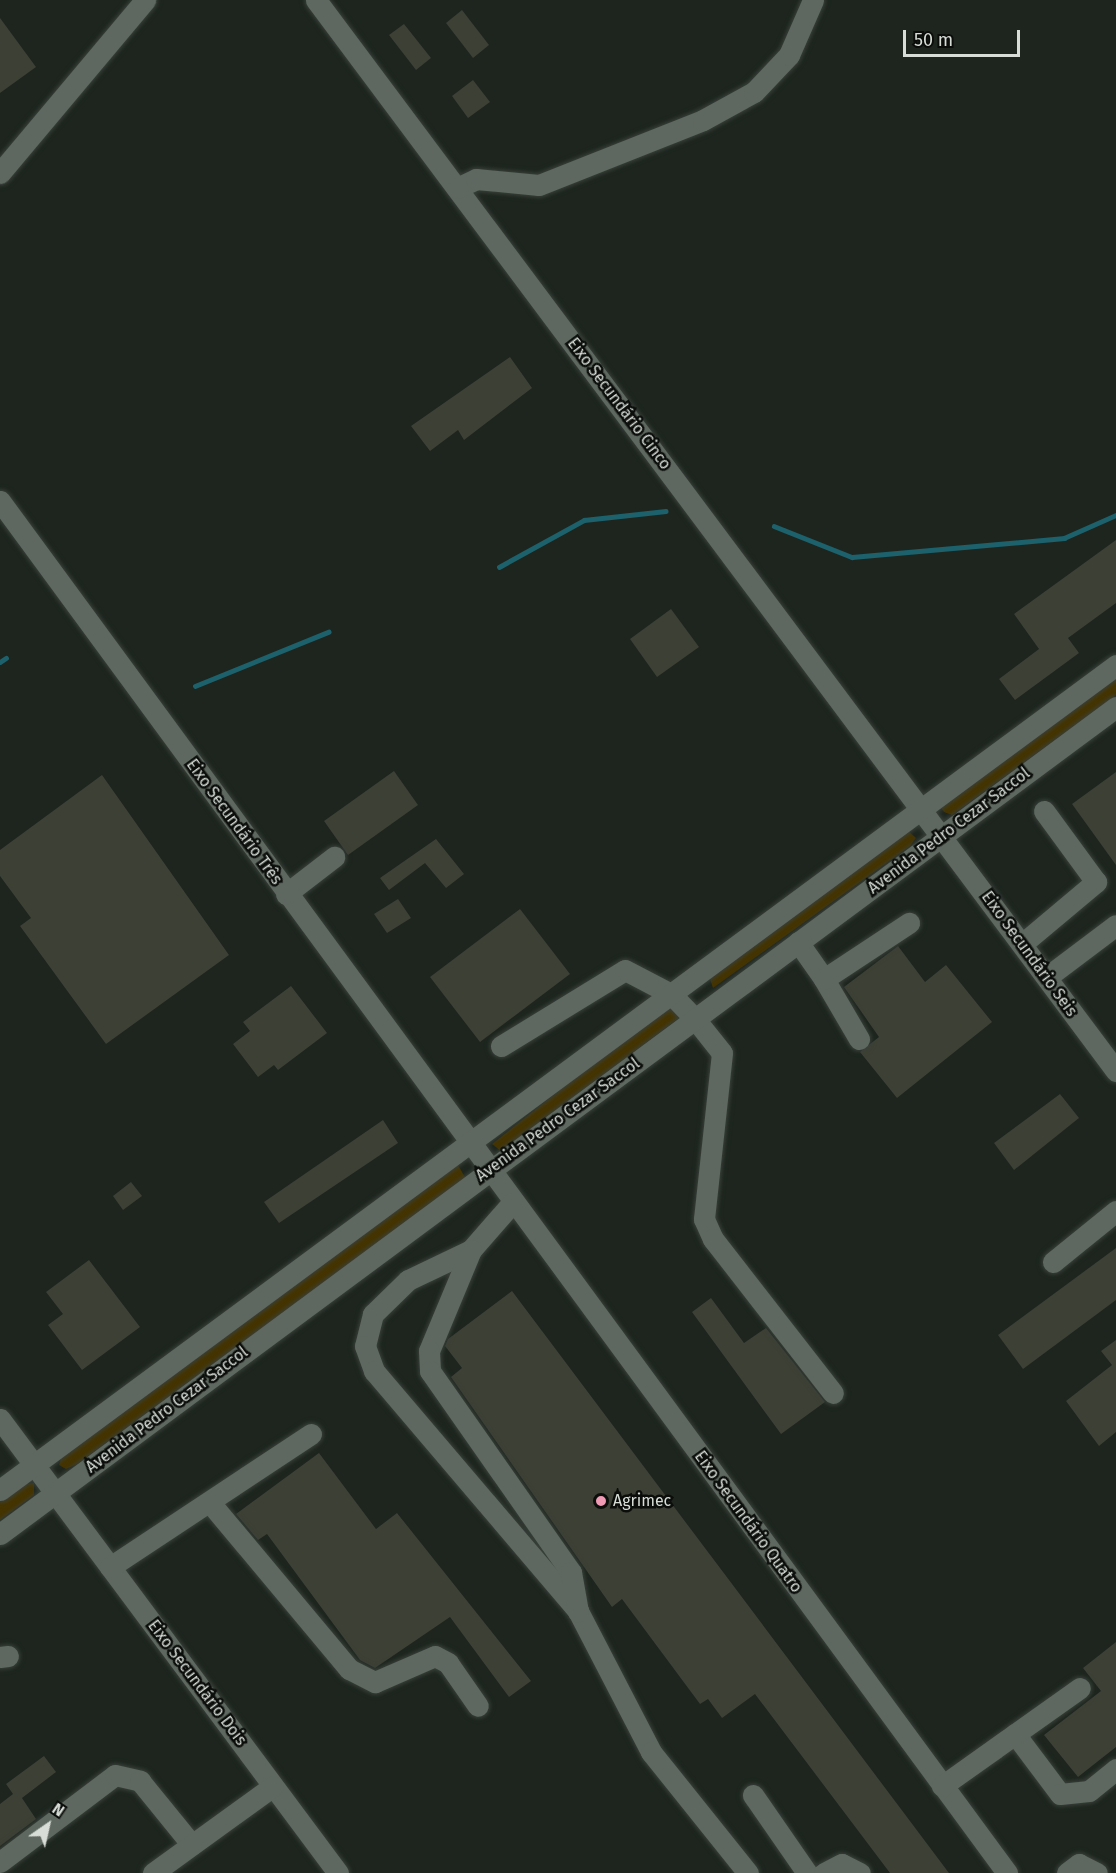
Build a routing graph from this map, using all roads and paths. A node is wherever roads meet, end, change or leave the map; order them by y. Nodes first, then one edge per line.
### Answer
1 (145, 0) edge
2 (316, 0) edge
3 (813, 0) edge
4 (0, 173) edge
5 (457, 188) junction
6 (0, 501) edge
7 (1116, 665) edge
8 (1116, 707) edge
9 (922, 808) junction
10 (1044, 811) dead end
11 (942, 836) junction
12 (334, 858) dead end
13 (286, 894) junction
14 (909, 923) dead end
15 (1116, 925) edge
16 (798, 942) junction
17 (1022, 944) junction
18 (1047, 977) junction
19 (824, 979) junction
20 (671, 994) junction
21 (695, 1019) junction
22 (859, 1038) dead end
23 (501, 1046) dead end
24 (1116, 1071) edge
25 (469, 1144) junction
26 (489, 1171) junction
27 (512, 1203) junction
28 (1116, 1211) edge
29 (471, 1250) junction
30 (1053, 1262) dead end
31 (833, 1393) dead end
32 (0, 1419) edge
33 (311, 1434) dead end
34 (34, 1465) junction
35 (0, 1491) edge
36 (55, 1493) junction
37 (212, 1505) junction
38 (0, 1534) edge
39 (110, 1567) junction
40 (578, 1611) junction
41 (1080, 1688) dead end
42 (478, 1706) dead end
43 (1015, 1734) junction
44 (1116, 1769) edge
45 (273, 1786) junction
46 (942, 1786) junction
47 (753, 1795) dead end
48 (192, 1845) junction
49 (0, 1862) edge
50 (153, 1873) edge
51 (338, 1873) edge
52 (748, 1873) edge
53 (807, 1873) edge
54 (824, 1873) edge
55 (860, 1873) edge
56 (1007, 1873) edge
57 (1067, 1873) edge
58 (1098, 1873) edge

1 - 4 street
2 - 5 street, Eixo Secundário Cinco
3 - 5 street
5 - 9 street, Eixo Secundário Cinco
6 - 13 street, Eixo Secundário Três
7 - 9 street, Avenida Pedro Cezar Saccol
8 - 11 street, Avenida Pedro Cezar Saccol
9 - 11 street, Eixo Secundário Cinco
9 - 20 street, Avenida Pedro Cezar Saccol
10 - 17 street
11 - 16 street, Avenida Pedro Cezar Saccol
11 - 17 street, Eixo Secundário Seis
12 - 13 street
13 - 25 street, Eixo Secundário Três
14 - 19 street
15 - 18 street
16 - 19 street
16 - 21 street, Avenida Pedro Cezar Saccol
17 - 18 street, Eixo Secundário Seis
18 - 24 street, Eixo Secundário Seis
19 - 22 street
20 - 21 street
20 - 23 street
20 - 25 street, Avenida Pedro Cezar Saccol
21 - 26 street, Avenida Pedro Cezar Saccol
21 - 31 street
25 - 26 street, Eixo Secundário Três
25 - 34 street, Avenida Pedro Cezar Saccol
26 - 27 street, Eixo Secundário Quatro
26 - 36 street, Avenida Pedro Cezar Saccol
27 - 29 street
27 - 46 street, Eixo Secundário Quatro
28 - 30 street
29 - 40 street
29 - 40 street
32 - 34 street, Eixo Secundário Dois
33 - 37 street
34 - 35 street, Avenida Pedro Cezar Saccol
34 - 36 street, Eixo Secundário Dois
36 - 38 street, Avenida Pedro Cezar Saccol
36 - 39 street, Eixo Secundário Dois
37 - 39 street
37 - 42 street
39 - 45 street, Eixo Secundário Dois
40 - 52 street
41 - 43 street
43 - 44 street
43 - 46 street
45 - 48 street
45 - 51 street, Eixo Secundário Dois
46 - 56 street, Eixo Secundário Quatro
47 - 53 street
48 - 49 street
48 - 50 street
54 - 55 street
57 - 58 street

